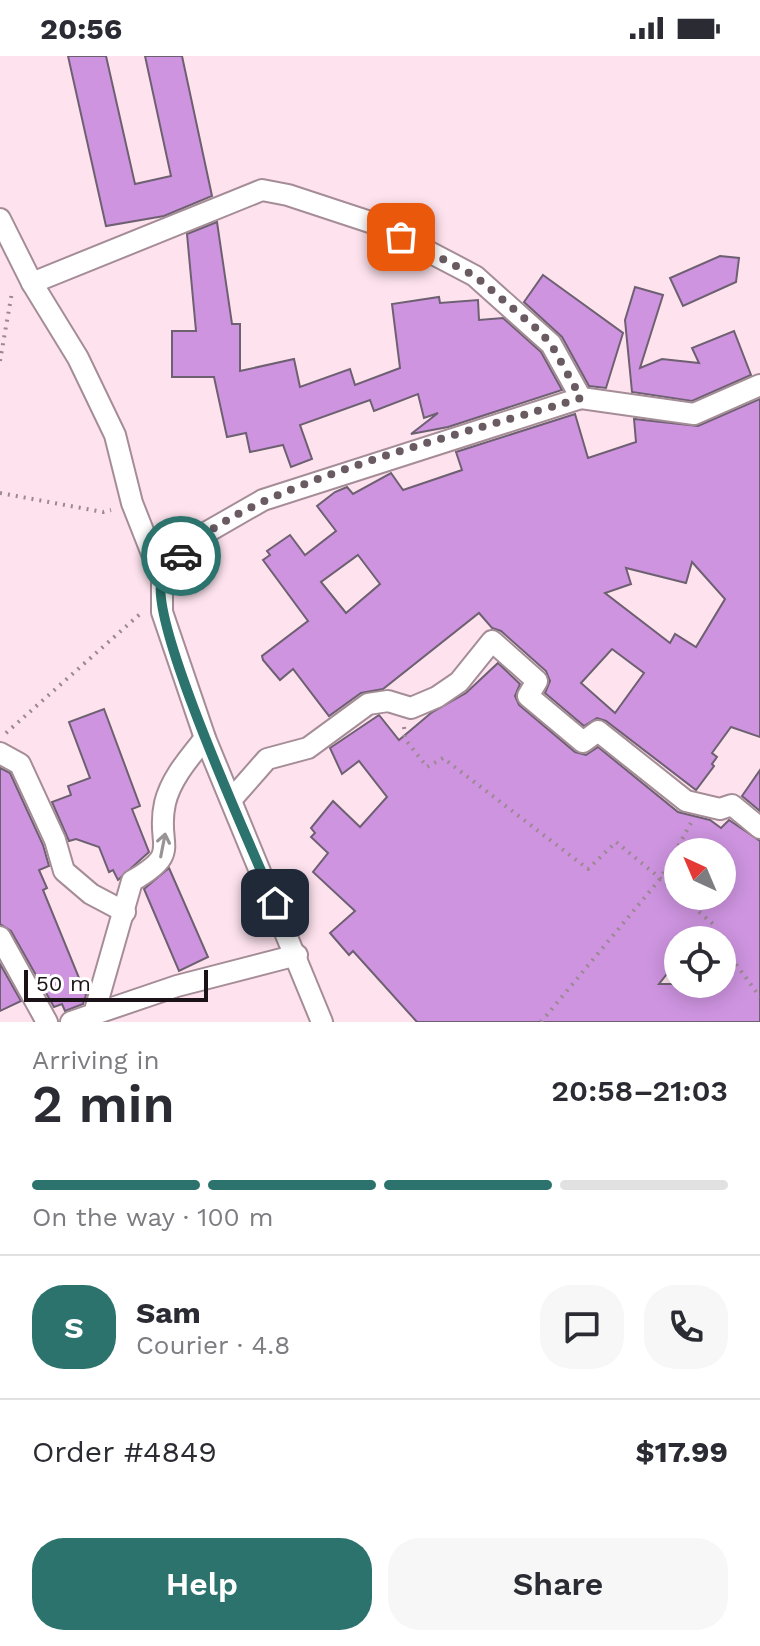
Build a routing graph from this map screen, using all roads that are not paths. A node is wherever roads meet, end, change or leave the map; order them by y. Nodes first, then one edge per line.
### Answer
1 (0, 219) edge
2 (23, 282) junction
3 (760, 385) edge
4 (581, 398) junction
5 (162, 579) junction
6 (205, 738) junction
7 (0, 753) edge
8 (231, 800) junction
9 (760, 828) edge
10 (125, 912) junction
11 (0, 937) edge
12 (297, 955) junction
13 (94, 1014) junction
14 (47, 1022) edge
15 (71, 1022) edge
16 (322, 1022) edge

1 - 2 street
2 - 4 street
2 - 5 street
3 - 4 street
4 - 5 street
5 - 6 street
6 - 8 street
10 -> 6 street
7 - 10 street
8 - 9 street
8 - 12 street
10 - 13 street
11 - 14 street
12 - 13 street
12 - 16 street
13 - 15 street

